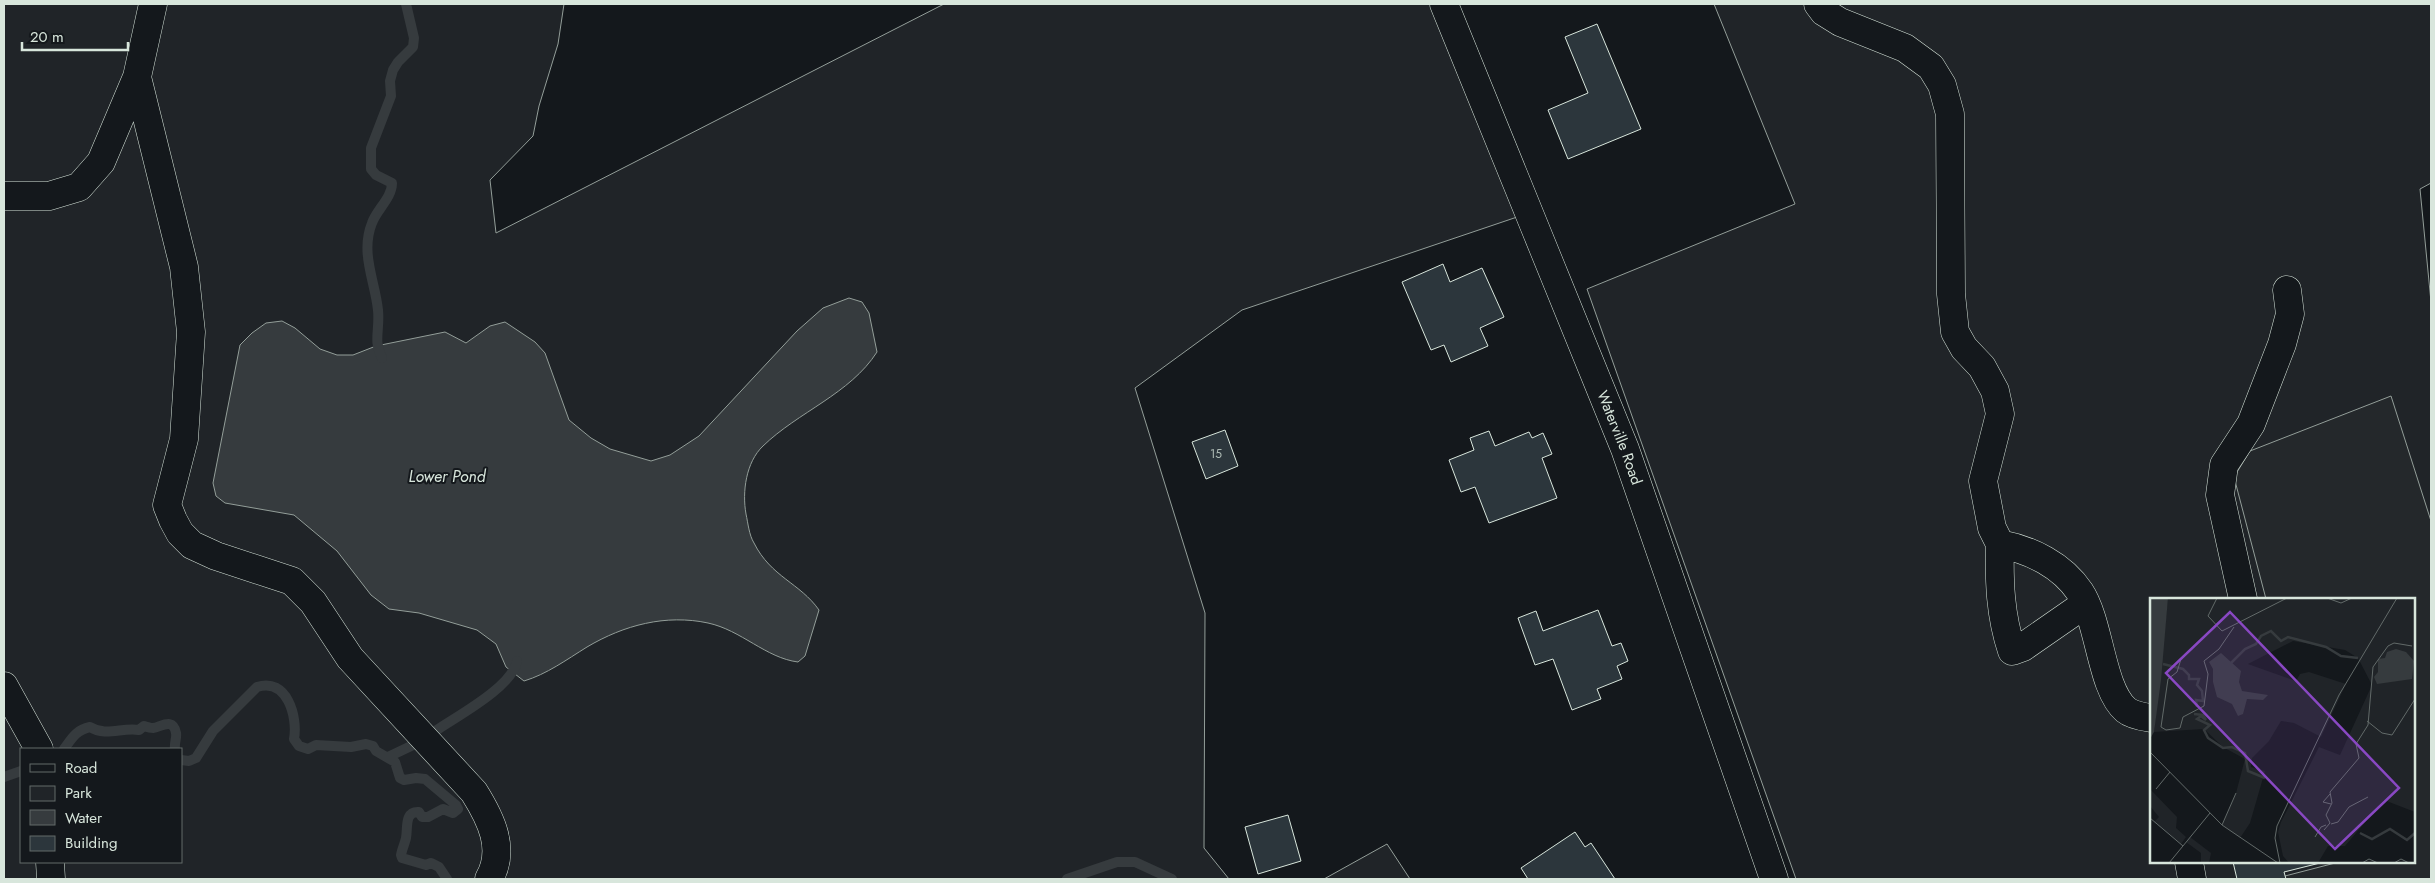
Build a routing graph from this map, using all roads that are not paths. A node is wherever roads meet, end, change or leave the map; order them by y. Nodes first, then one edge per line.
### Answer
1 (153, 4) edge
2 (1444, 4) edge
3 (1818, 4) edge
4 (137, 77) junction
5 (4, 196) edge
6 (2286, 290) dead end
7 (2000, 544) junction
8 (2244, 598) edge
9 (2085, 604) junction
10 (4, 686) edge
11 (2150, 718) edge
12 (38, 748) edge
13 (50, 863) edge
14 (2189, 863) edge
15 (51, 879) edge
16 (489, 879) edge
17 (1774, 879) edge
18 (2192, 879) edge

1 - 4 main road
2 - 17 main road, Waterville Road
3 - 7 main road
4 - 5 main road
4 - 16 main road
6 - 8 main road
7 - 9 main road
7 - 9 main road
9 - 11 main road
10 - 12 main road
13 - 15 main road
14 - 18 main road

